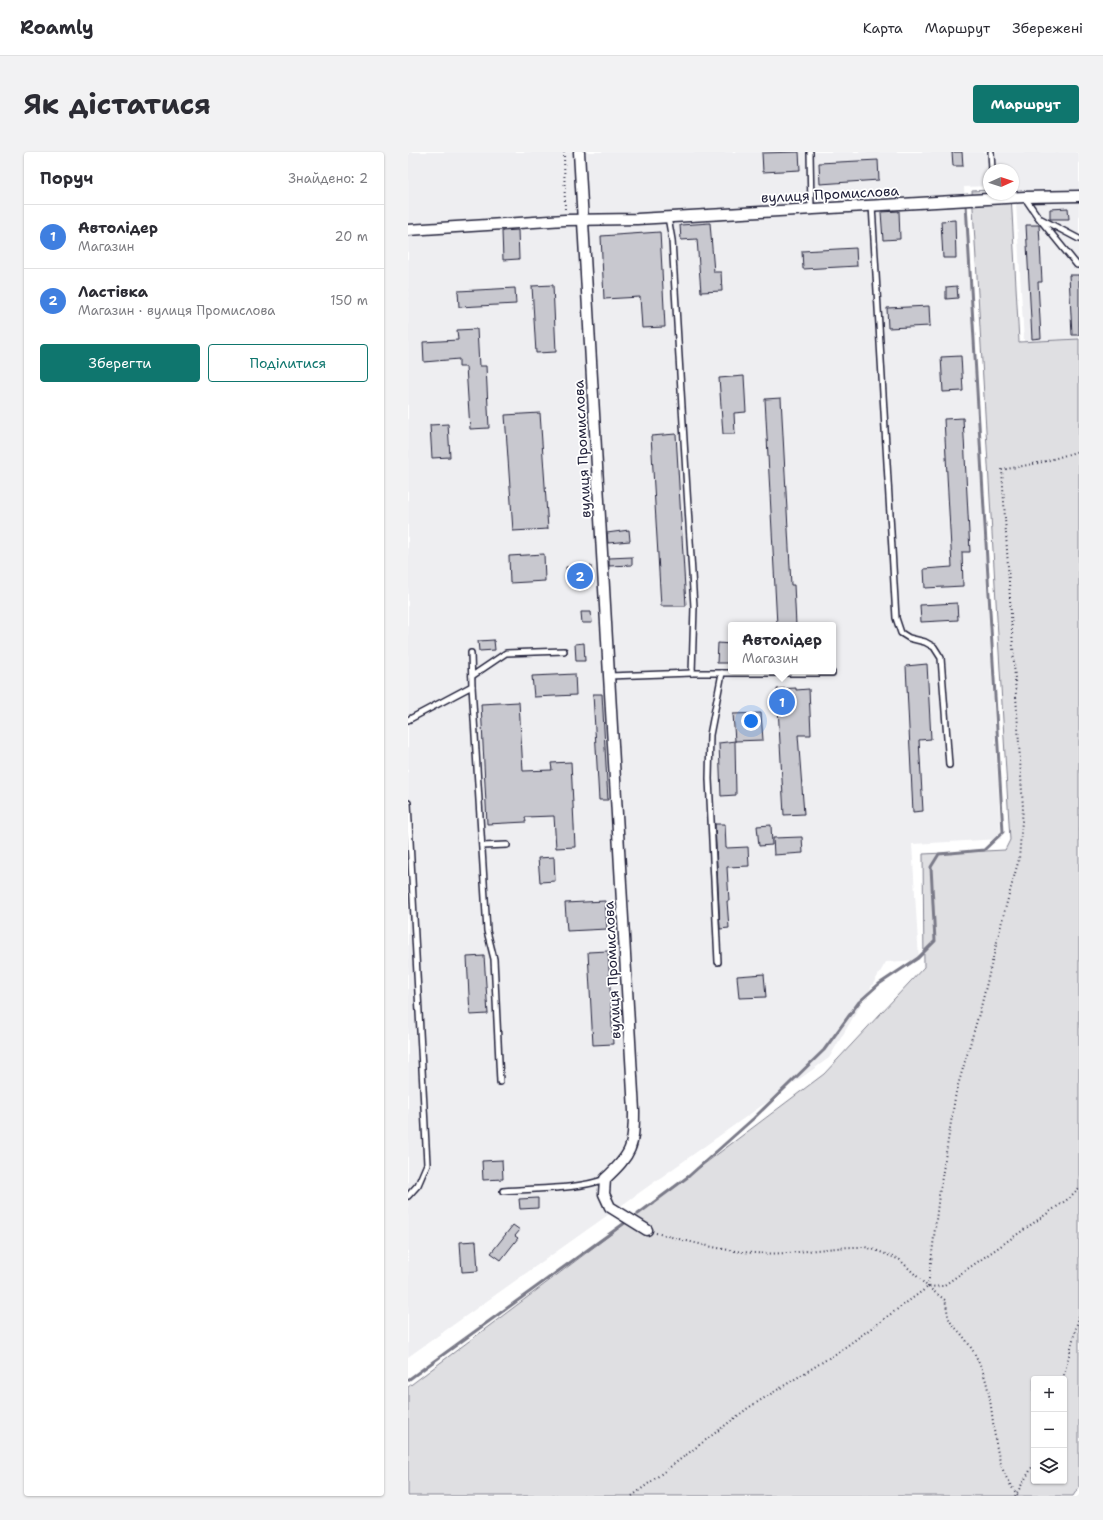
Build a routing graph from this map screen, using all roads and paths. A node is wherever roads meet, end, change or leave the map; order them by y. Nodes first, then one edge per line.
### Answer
1 (564, 152) edge
2 (579, 152) edge
3 (810, 152) edge
4 (991, 152) edge
5 (992, 164) edge
6 (1079, 196) edge
7 (983, 197) edge
8 (1019, 197) edge
9 (1024, 197) junction
10 (872, 205) junction
11 (811, 209) junction
12 (668, 217) junction
13 (1038, 217) junction
14 (565, 220) junction
15 (583, 221) junction
16 (408, 230) edge
17 (1079, 239) edge
18 (1079, 265) edge
19 (1079, 452) edge
20 (564, 651) dead end
21 (471, 653) dead end
22 (692, 672) junction
23 (722, 673) junction
24 (728, 673) edge
25 (472, 676) junction
26 (609, 676) junction
27 (472, 686) junction
28 (408, 720) edge
29 (949, 765) dead end
30 (408, 803) edge
31 (507, 845) dead end
32 (482, 846) junction
33 (718, 962) dead end
34 (500, 1082) dead end
35 (605, 1179) junction
36 (1079, 1188) edge
37 (503, 1190) dead end
38 (408, 1196) edge
39 (647, 1230) joint
40 (928, 1287) junction
41 (1079, 1316) edge
42 (1065, 1376) edge
43 (1031, 1469) edge
44 (1017, 1495) edge
45 (632, 1496) edge

1 - 14 path
2 - 15 street, вулиця Промислова
3 - 11 lane
4 - 5 lane
6 - 9 street, вулиця Промислова
7 - 10 street, вулиця Промислова
8 - 9 street, вулиця Промислова
9 - 13 lane
10 - 11 street, вулиця Промислова
10 - 29 lane
11 - 12 street, вулиця Промислова
12 - 15 street, вулиця Промислова
12 - 22 lane
13 - 17 lane
13 - 18 lane
14 - 15 street, вулиця Промислова
14 - 16 street, вулиця Промислова
15 - 26 street, вулиця Промислова
19 - 40 path
20 - 25 lane
21 - 25 lane
22 - 23 lane
22 - 26 lane
23 - 24 lane
23 - 33 lane
25 - 27 lane
26 - 35 street, вулиця Промислова
27 - 28 lane
27 - 32 lane
30 - 38 lane
31 - 32 lane
32 - 34 lane
35 - 37 lane
35 - 39 street
36 - 40 path
39 - 40 path
40 - 44 path
40 - 45 path
41 - 42 path
43 - 44 path

